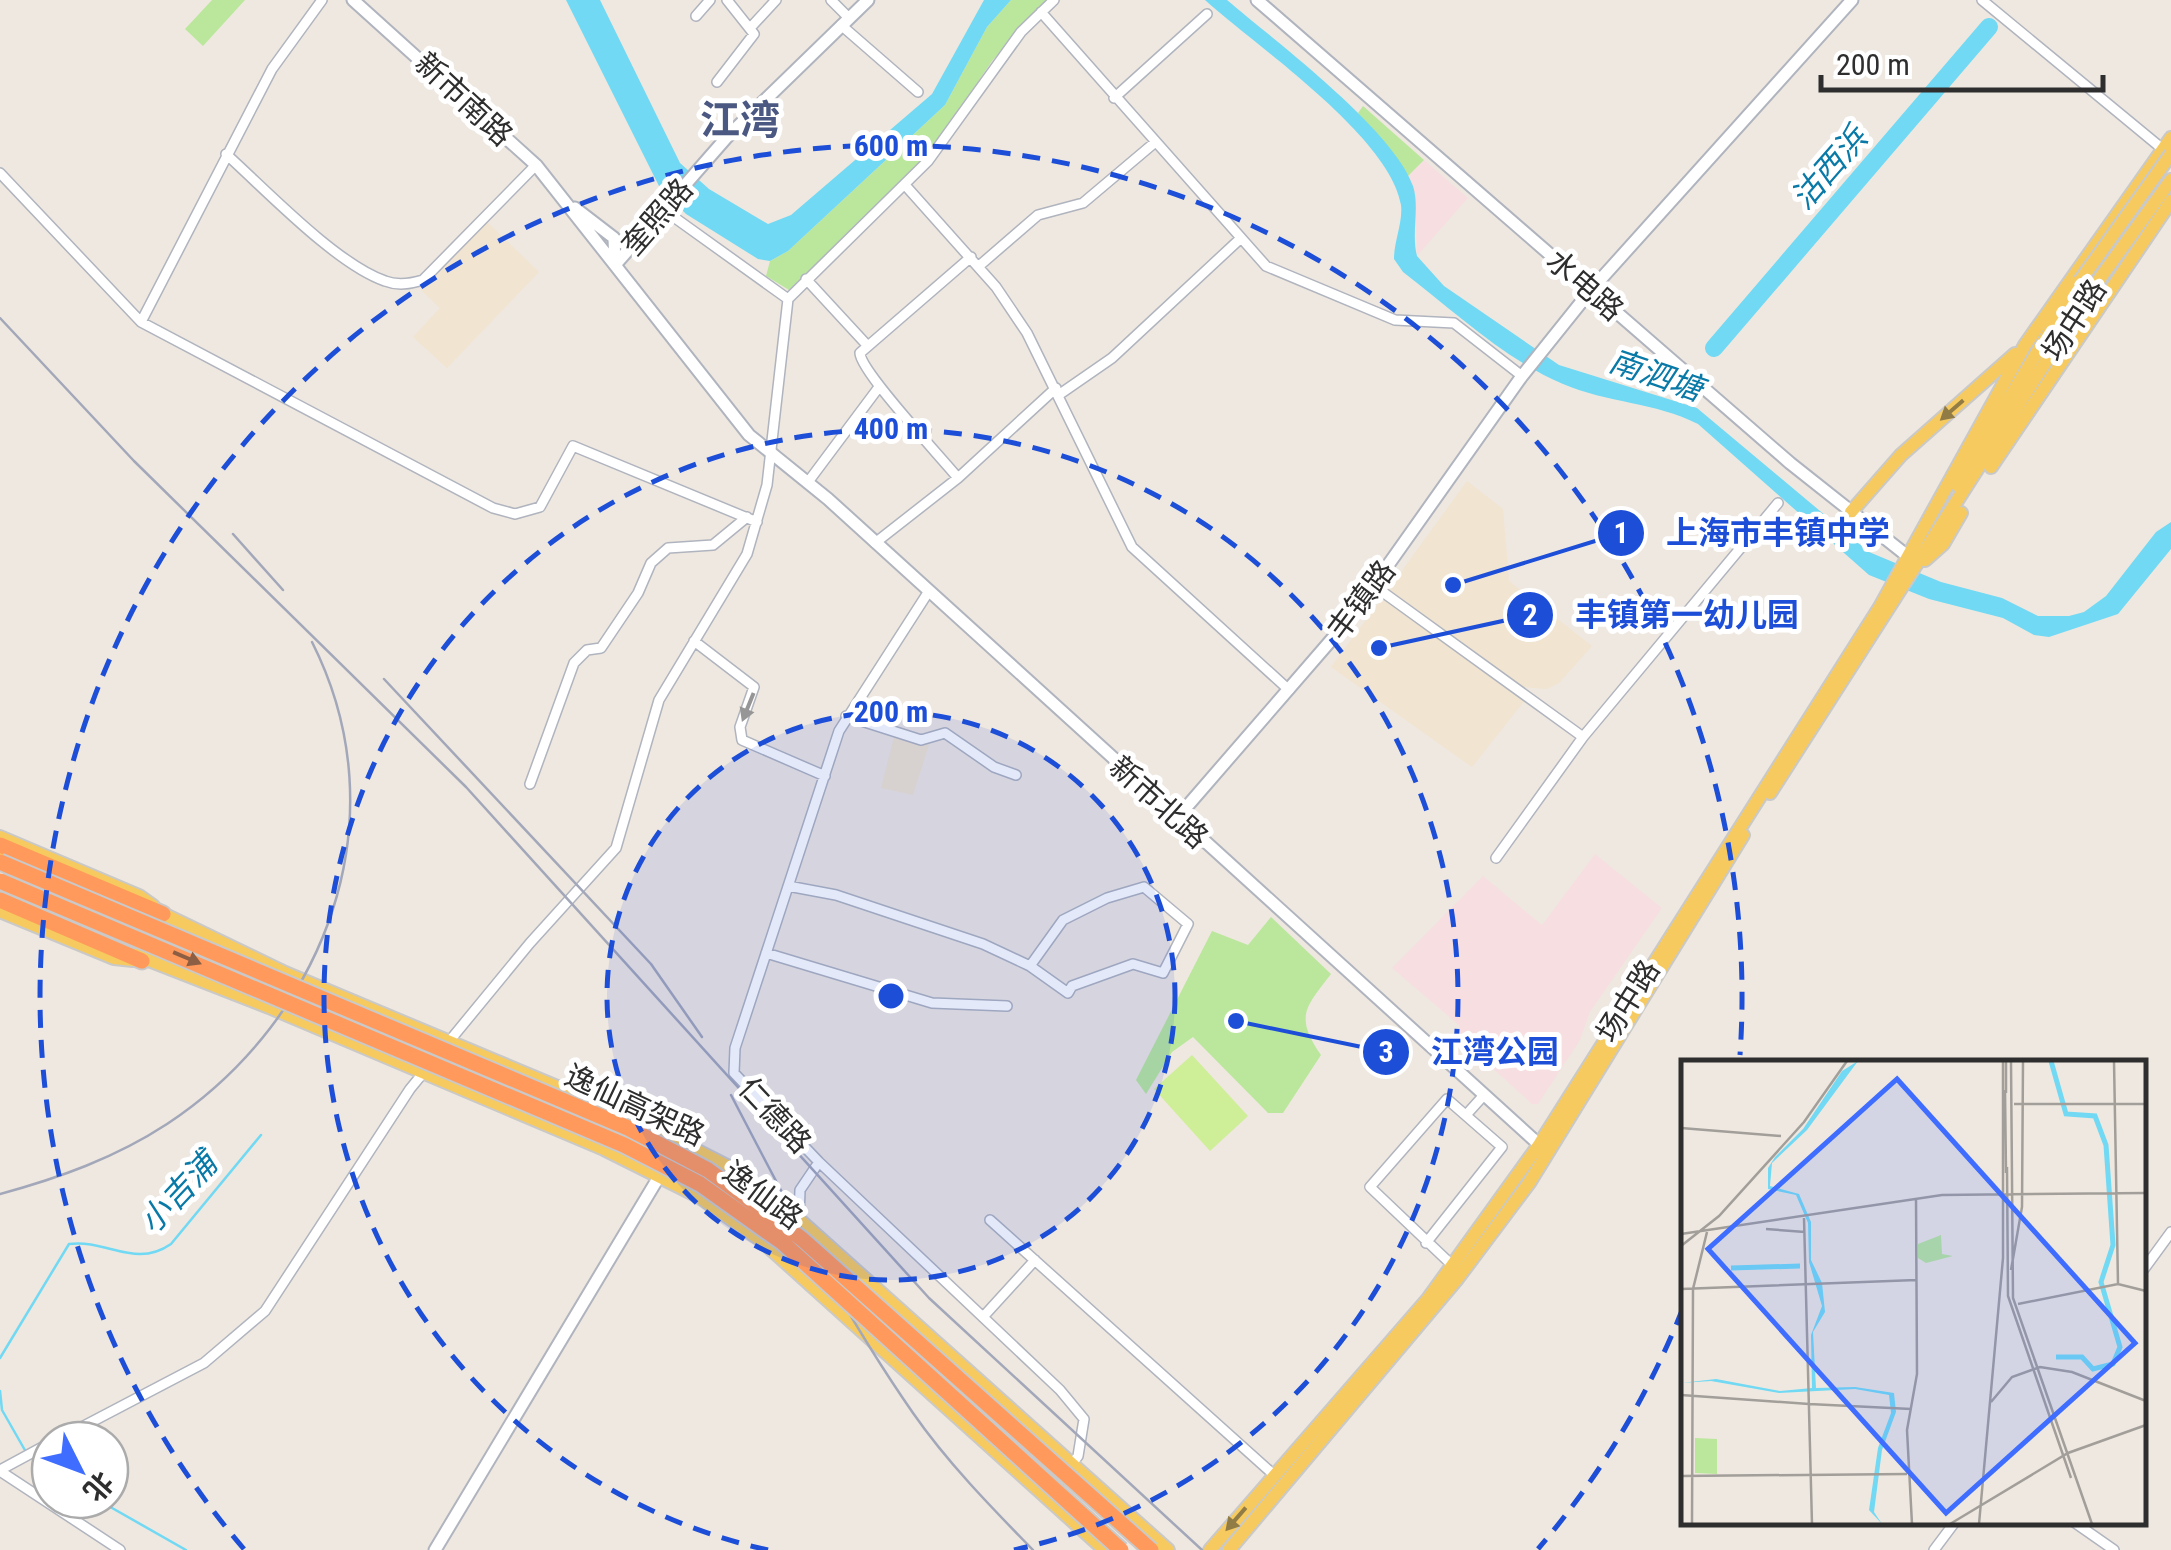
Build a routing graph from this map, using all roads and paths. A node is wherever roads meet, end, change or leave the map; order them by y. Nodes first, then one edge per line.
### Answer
1 (322, 0) edge
2 (353, 0) edge
3 (710, 0) edge
4 (727, 0) edge
5 (776, 0) edge
6 (831, 0) edge
7 (868, 0) edge
8 (1054, 0) edge
9 (1256, 0) edge
10 (1852, 0) edge
11 (1982, 0) edge
12 (1041, 12) junction
13 (1207, 14) dead end
14 (696, 16) dead end
15 (845, 21) junction
16 (752, 27) junction
17 (716, 82) dead end
18 (918, 92) dead end
19 (1114, 98) junction
20 (1154, 144) junction
21 (2169, 149) edge
22 (226, 154) junction
23 (536, 165) junction
24 (0, 173) edge
25 (2171, 180) edge
26 (905, 185) junction
27 (2171, 201) edge
28 (667, 206) junction
29 (1241, 238) junction
30 (971, 257) junction
31 (615, 264) junction
32 (979, 266) junction
33 (806, 280) junction
34 (2086, 284) junction
35 (1591, 290) junction
36 (788, 298) junction
37 (141, 322) junction
38 (866, 344) junction
39 (2025, 346) junction
40 (1525, 373) junction
41 (879, 387) junction
42 (1058, 391) junction
43 (771, 452) junction
44 (958, 478) junction
45 (808, 482) junction
46 (1778, 503) dead end
47 (1850, 512) junction
48 (1931, 515) junction
49 (752, 519) junction
50 (875, 543) junction
51 (1913, 560) junction
52 (1374, 585) junction
53 (929, 591) junction
54 (694, 640) junction
55 (1289, 690) junction
56 (846, 716) junction
57 (1583, 736) junction
58 (1016, 775) dead end
59 (825, 776) junction
60 (530, 784) dead end
61 (1178, 818) junction
62 (0, 837) edge
63 (0, 846) edge
64 (0, 854) edge
65 (1496, 858) dead end
66 (0, 862) edge
67 (0, 881) edge
68 (788, 886) junction
69 (0, 892) edge
70 (0, 900) edge
71 (0, 911) edge
72 (163, 914) junction
73 (766, 953) junction
74 (142, 961) junction
75 (1030, 966) junction
76 (285, 973) junction
77 (1007, 1006) dead end
78 (269, 1007) junction
79 (450, 1042) junction
80 (424, 1072) junction
81 (1484, 1095) junction
82 (1466, 1115) junction
83 (680, 1140) junction
84 (1544, 1148) junction
85 (819, 1162) junction
86 (660, 1175) junction
87 (800, 1220) junction
88 (990, 1220) dead end
89 (2171, 1232) edge
90 (1426, 1242) junction
91 (1035, 1260) junction
92 (1453, 1266) junction
93 (2146, 1266) edge
94 (983, 1317) junction
95 (95, 1420) edge
96 (30, 1454) edge
97 (1072, 1465) junction
98 (0, 1470) edge
99 (1274, 1476) junction
100 (1048, 1497) junction
101 (1953, 1525) edge
102 (2078, 1525) edge
103 (120, 1550) edge
104 (435, 1550) edge
105 (1105, 1550) edge
106 (1120, 1550) edge
107 (1152, 1550) edge
108 (1168, 1550) edge
109 (1210, 1550) edge
110 (1229, 1550) edge
111 (1934, 1550) edge
112 (2114, 1550) edge

1 - 22 street
2 - 23 street, 新市南路
3 - 14 street
4 - 16 street
5 - 16 street
6 - 15 street
7 - 15 street, 奎照路
8 - 12 street
9 - 35 street, 水电路
10 - 35 street
11 - 21 street
12 - 19 street
12 - 26 street
13 - 19 street
15 - 18 street
15 - 28 street, 奎照路
16 - 17 street
19 - 20 street
20 - 29 street
20 - 32 street
21 - 34 main road, 场中路, bridge
21 - 39 main road, 场中路
22 - 23 street
22 - 37 street
23 - 31 street, 新市南路
24 - 37 street
25 - 34 main road, 场中路
26 - 30 street
26 - 33 street
27 - 51 main road, 场中路
28 - 31 street, 奎照路
28 - 36 street
29 - 40 street
29 - 42 street
30 - 32 street
30 - 38 street
31 - 43 street, 新市南路
32 - 42 street
33 - 36 street
33 - 38 street
34 - 48 main road, 场中路
34 - 51 main road, 场中路
35 - 40 street, 丰镇路
35 - 47 street, 水电路
36 - 43 street
37 - 49 street
38 - 41 street
39 -> 47 main road
39 - 48 main road, 场中路
40 - 52 street, 丰镇路
41 - 44 street
41 - 45 street
42 - 44 street
42 - 55 street
43 - 45 street, 新市北路
43 - 49 street
44 - 50 street
45 - 50 street, 新市北路
46 - 57 street
47 - 51 street, 水电路
48 - 51 main road, 场中路
49 - 54 street
49 - 60 street
50 - 53 street, 新市北路
51 - 84 main road, 场中路
52 - 55 street, 丰镇路
52 - 57 street
53 - 56 street, 仁德路
53 - 61 street, 新市北路
54 -> 59 street
54 - 79 street
55 - 61 street, 丰镇路
56 - 58 street
56 - 59 street, 仁德路
57 - 65 street
59 - 68 street, 仁德路
61 - 81 street, 新市北路
62 - 72 main road
63 - 72 highway
64 - 72 main road, 逸仙路
66 - 107 highway, 逸仙高架路, bridge
67 -> 106 highway, 逸仙高架路, bridge
68 - 73 street, 仁德路
68 - 75 street
69 - 74 main road, 逸仙路
70 - 74 highway
71 - 74 main road
72 - 76 main road, 逸仙路
73 - 77 street
73 - 85 street, 仁德路
74 - 78 main road, 逸仙路
75 - 75 street
76 - 78 main road
76 - 79 main road, 逸仙路
78 - 80 main road, 逸仙路
79 - 80 street
79 - 83 main road, 逸仙路
80 - 86 main road, 逸仙路
80 - 95 street
81 - 82 street
81 - 84 street, 新市北路
82 - 90 street
82 - 90 street
83 - 86 street
83 - 87 main road, 逸仙路
84 - 92 main road, 场中路
84 - 110 main road, 场中路
85 - 87 street
85 - 94 street, 仁德路
86 - 100 main road, 逸仙路
86 - 104 street
87 - 97 main road, 逸仙路
88 - 91 street
89 - 93 street
90 - 92 street
91 - 94 street
91 - 99 street
92 - 99 main road, 场中路
94 - 97 street, 仁德路
96 - 98 street
97 - 100 street, 仁德路
97 - 108 main road, 逸仙路
98 - 103 street
99 -> 109 main road, 场中路
100 - 105 main road, 逸仙路
101 - 111 street
102 - 112 street

